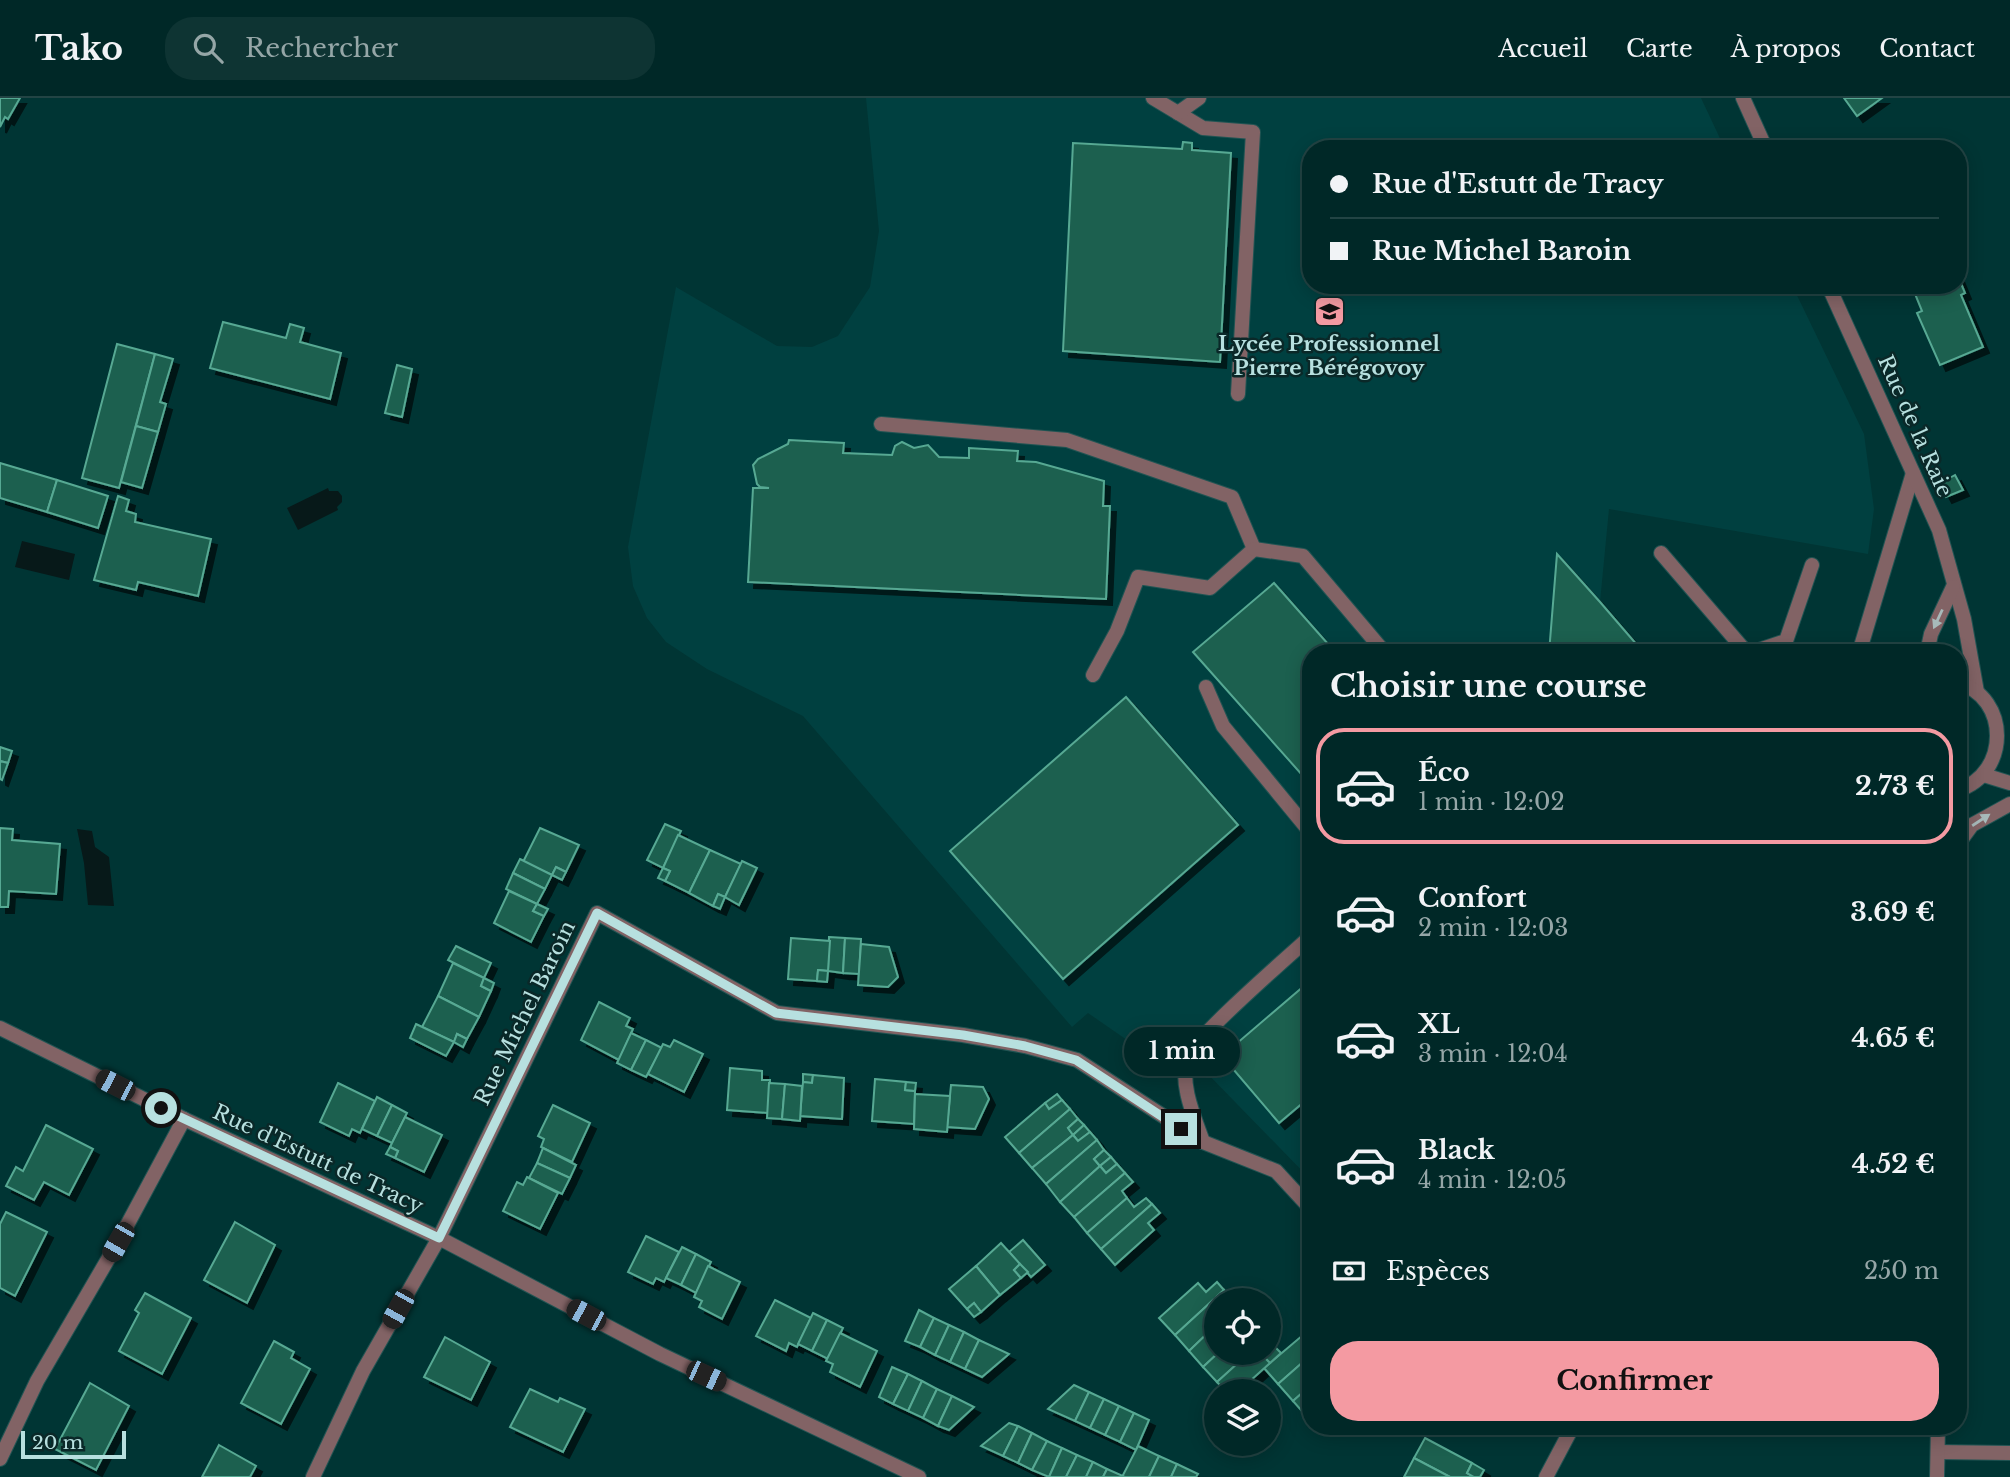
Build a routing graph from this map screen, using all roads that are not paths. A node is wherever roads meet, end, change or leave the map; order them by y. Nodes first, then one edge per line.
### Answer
1 (1153, 98) edge
2 (1199, 98) edge
3 (1743, 98) edge
4 (1178, 113) junction
5 (1762, 140) edge
6 (1832, 294) edge
7 (1238, 394) dead end
8 (881, 424) dead end
9 (1913, 473) junction
10 (1254, 549) junction
11 (1661, 554) dead end
12 (1812, 565) dead end
13 (1953, 587) junction
14 (1377, 644) edge
15 (1741, 644) edge
16 (1777, 644) edge
17 (1862, 644) edge
18 (1929, 644) edge
19 (1093, 675) dead end
20 (1206, 687) dead end
21 (1967, 687) edge
22 (1977, 692) junction
23 (2005, 735) edge
24 (1984, 775) junction
25 (2010, 783) edge
26 (1967, 786) edge
27 (2010, 804) edge
28 (1302, 822) edge
29 (1967, 832) edge
30 (1302, 944) edge
31 (0, 1028) edge
32 (184, 1119) junction
33 (1203, 1142) junction
34 (1302, 1199) edge
35 (439, 1238) junction
36 (1568, 1435) edge
37 (1938, 1435) edge
38 (1938, 1452) junction
39 (2010, 1453) edge
40 (0, 1459) edge
41 (313, 1477) edge
42 (919, 1477) edge
43 (1546, 1477) edge
44 (1937, 1477) edge

1 - 4 street
2 - 4 street
3 - 5 street
4 - 7 street
6 - 9 street, Rue de la Raie
8 - 10 street
9 - 13 street, Rue de la Raie
9 - 17 street
10 - 14 street
10 - 19 street
11 - 15 street
12 - 16 street
13 -> 18 street
13 - 22 street, Rue de la Raie
20 - 28 street
21 - 22 street
22 - 23 street
23 - 24 street
24 - 25 street
24 - 26 street
29 -> 27 street
30 - 33 street
31 - 32 street, Rue d'Estutt de Tracy
32 - 35 street, Rue d'Estutt de Tracy
32 - 40 street
33 - 34 street, Rue Michel Baroin
33 - 35 street, Rue Michel Baroin
35 - 41 street
35 - 42 street, Rue d'Estutt de Tracy
36 - 43 street
37 - 38 street
38 - 39 street
38 - 44 street

